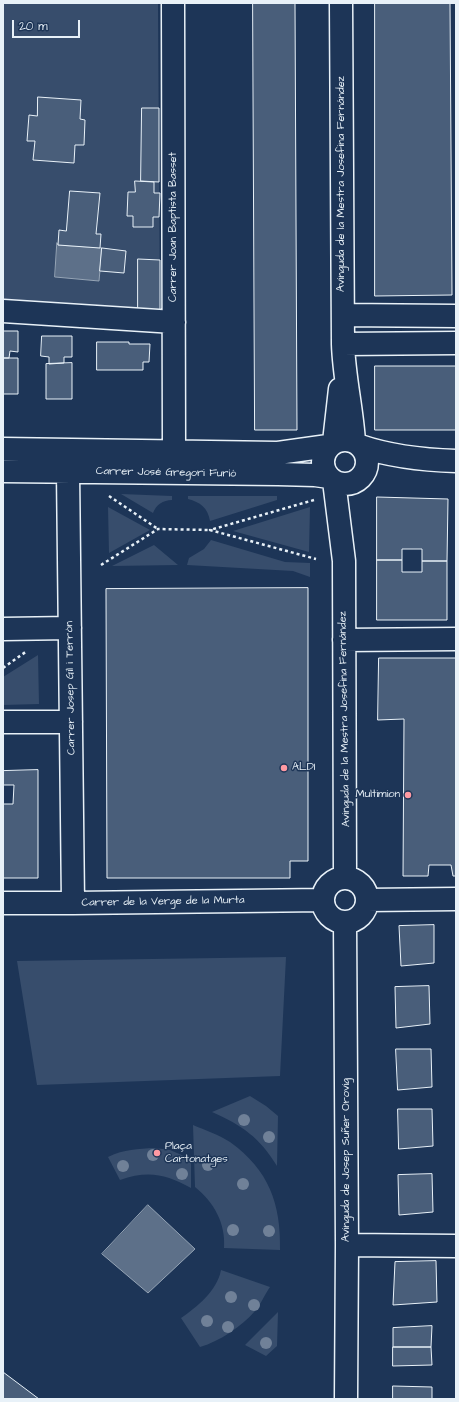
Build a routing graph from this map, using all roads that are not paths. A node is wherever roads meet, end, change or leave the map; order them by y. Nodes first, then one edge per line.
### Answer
1 (173, 3) edge
2 (341, 3) edge
3 (3, 311) edge
4 (343, 315) junction
5 (456, 316) edge
6 (174, 322) junction
7 (456, 343) edge
8 (343, 354) junction
9 (344, 444) junction
10 (3, 449) edge
11 (174, 451) junction
12 (422, 460) junction
13 (456, 461) edge
14 (3, 471) edge
15 (68, 472) junction
16 (345, 479) junction
17 (70, 628) junction
18 (3, 629) edge
19 (456, 639) edge
20 (344, 640) junction
21 (3, 722) edge
22 (71, 722) junction
23 (345, 878) junction
24 (456, 899) edge
25 (323, 900) junction
26 (367, 900) junction
27 (3, 903) edge
28 (73, 903) junction
29 (345, 922) junction
30 (347, 1245) junction
31 (456, 1246) edge
32 (346, 1399) edge

1 - 6 street, Carrer Joan Baptista Basset
2 - 4 street, Avinguda de la Mestra Josefina Fernández
3 - 6 street
4 - 5 street
4 - 8 street, Avinguda de la Mestra Josefina Fernández
6 - 11 street, Carrer Joan Baptista Basset
7 - 8 street
8 - 9 street, Avinguda de la Mestra Josefina Fernández
9 - 11 street, Carrer José Gregori Furió
9 - 12 street
9 - 16 street
9 - 16 street
10 - 11 street, Carrer José Gregori Furió
12 - 13 street
12 - 16 street
14 - 15 street, Carrer José Gregori Furió
15 - 16 street, Carrer José Gregori Furió
15 - 17 street, Carrer Josep Gil i Terròn
16 - 20 street, Avinguda de la Mestra Josefina Fernández
17 - 18 street
17 - 22 street, Carrer Josep Gil i Terròn
19 - 20 street
20 - 23 street, Avinguda de la Mestra Josefina Fernández
21 - 22 street
22 - 28 street, Carrer Josep Gil i Terròn
23 - 25 street
23 - 26 street
24 - 26 street
25 - 28 street, Carrer de la Verge de la Murta
25 - 29 street
26 - 29 street
27 - 28 street, Carrer de la Verge de la Murta
29 - 30 street, Avinguda de Josep Suñer Orovig
30 - 31 street
30 - 32 street, Avinguda de Josep Suñer Orovig

